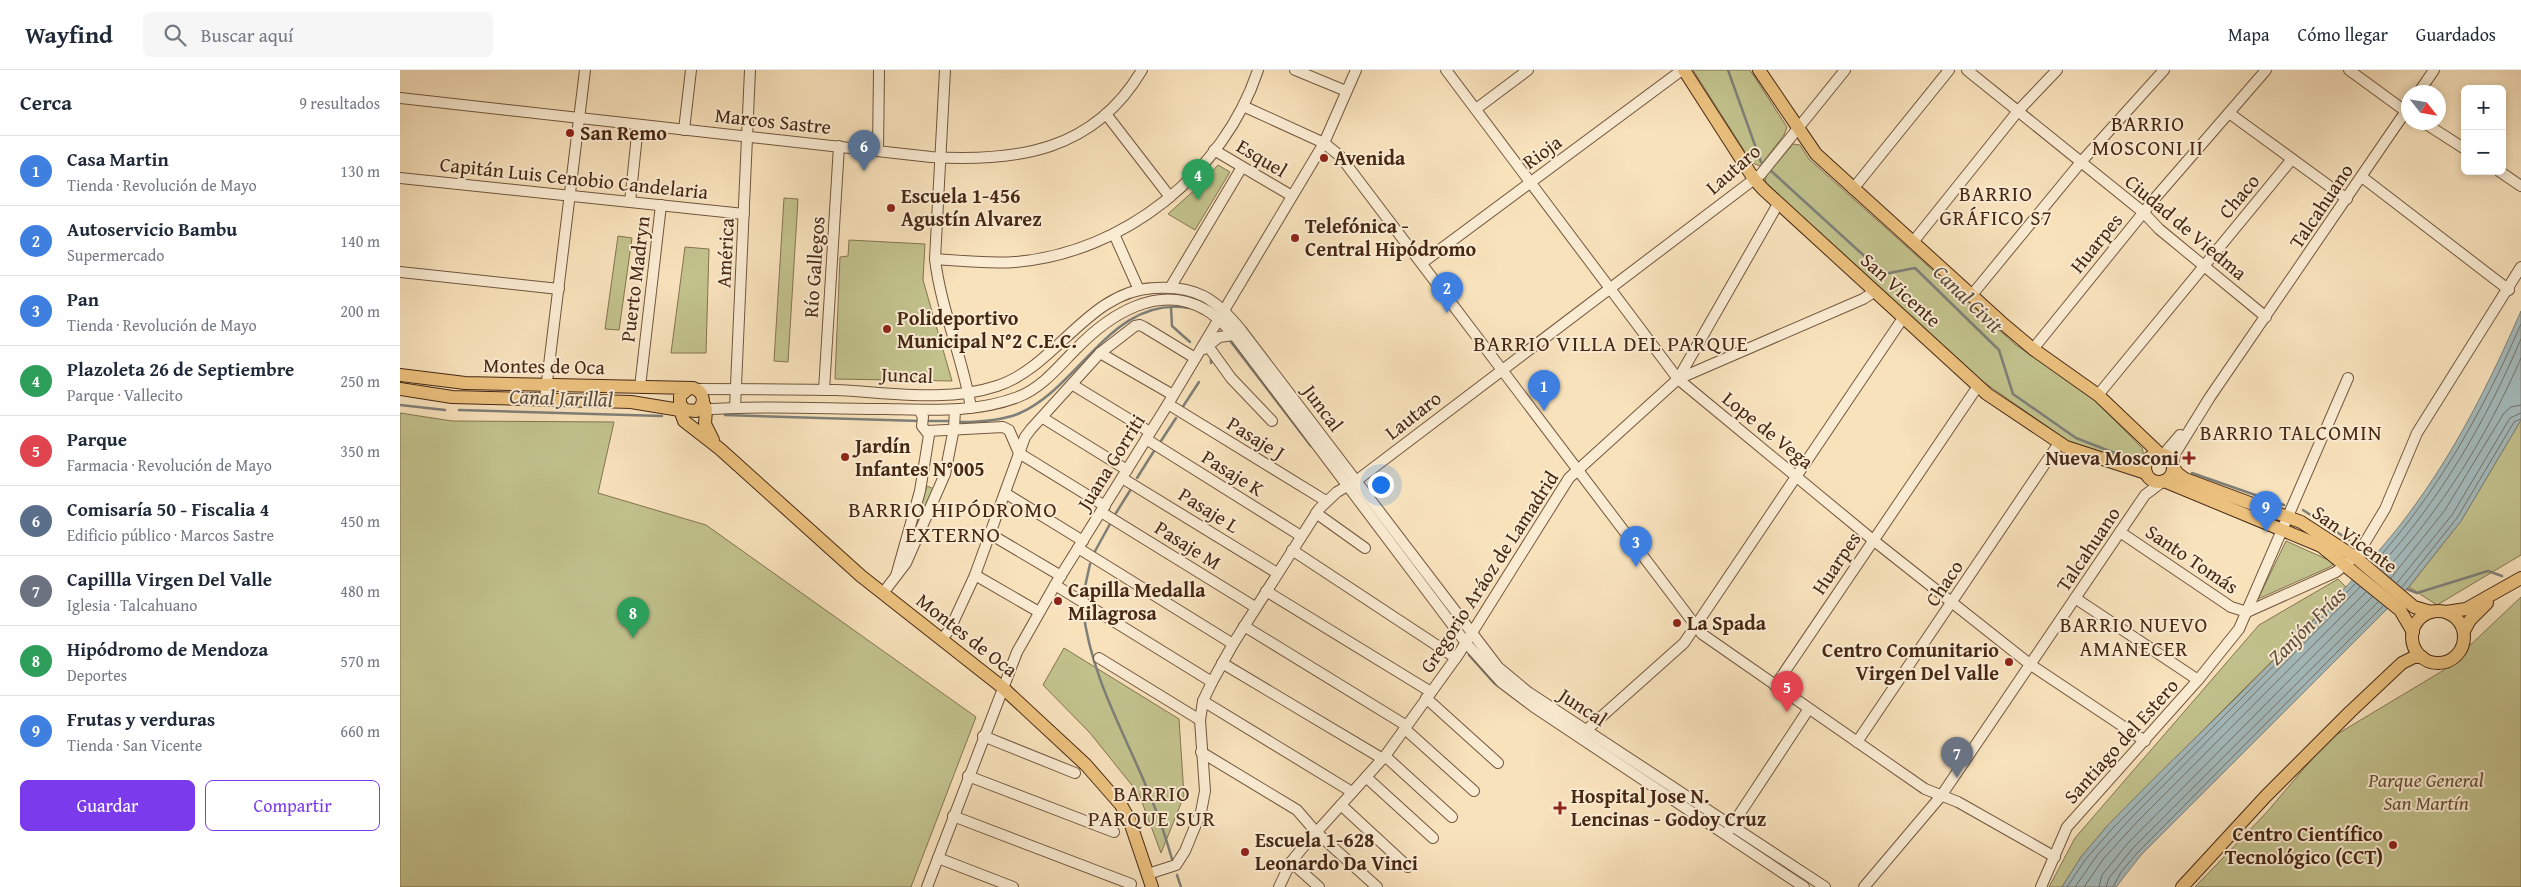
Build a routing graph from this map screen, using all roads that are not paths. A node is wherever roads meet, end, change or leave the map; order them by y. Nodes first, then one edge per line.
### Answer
1 (585, 70) edge
2 (691, 70) edge
3 (750, 70) edge
4 (879, 70) edge
5 (944, 70) edge
6 (1142, 70) edge
7 (1258, 70) edge
8 (1295, 70) edge
9 (1356, 70) edge
10 (1446, 70) edge
11 (1528, 70) edge
12 (1683, 70) edge
13 (1759, 70) edge
14 (1845, 70) edge
15 (1949, 70) edge
16 (1967, 70) edge
17 (2057, 70) edge
18 (2164, 70) edge
19 (2266, 70) edge
20 (2348, 70) edge
21 (2434, 70) edge
22 (2424, 85) edge
23 (1346, 91) junction
24 (400, 98) edge
25 (1243, 106) junction
26 (2401, 106) edge
27 (1476, 109) junction
28 (2018, 111) junction
29 (1106, 114) junction
30 (2229, 114) junction
31 (579, 119) junction
32 (2401, 121) edge
33 (638, 125) junction
34 (684, 130) junction
35 (1797, 130) junction
36 (2435, 130) edge
37 (748, 136) junction
38 (1324, 143) junction
39 (839, 146) junction
40 (2461, 146) edge
41 (1214, 150) junction
42 (878, 151) junction
43 (940, 158) junction
44 (2292, 159) junction
45 (2081, 162) junction
46 (1242, 167) junction
47 (2505, 175) edge
48 (2362, 177) junction
49 (400, 178) edge
50 (1754, 179) junction
51 (1531, 182) junction
52 (2521, 186) edge
53 (1853, 189) junction
54 (570, 196) junction
55 (1292, 196) junction
56 (1170, 197) junction
57 (2347, 199) junction
58 (630, 202) junction
59 (1778, 204) junction
60 (661, 205) junction
61 (2144, 212) junction
62 (744, 214) junction
63 (1114, 234) junction
64 (1913, 242) junction
65 (935, 259) junction
66 (1422, 263) junction
67 (2204, 266) junction
68 (2521, 267) edge
69 (400, 272) edge
70 (1170, 288) junction
71 (1609, 288) junction
72 (559, 289) junction
73 (1138, 290) junction
74 (2509, 290) junction
75 (1874, 292) junction
76 (1972, 296) junction
77 (1224, 309) junction
78 (2266, 317) junction
79 (1903, 318) junction
80 (1218, 320) junction
81 (1234, 335) junction
82 (1208, 346) junction
83 (2033, 349) junction
84 (1100, 353) junction
85 (1196, 356) junction
86 (1502, 368) junction
87 (400, 375) edge
88 (2348, 378) dead end
89 (1678, 379) junction
90 (547, 384) junction
91 (1073, 385) junction
92 (1978, 386) junction
93 (640, 387) junction
94 (400, 389) edge
95 (691, 389) junction
96 (735, 389) junction
97 (824, 390) junction
98 (969, 392) junction
99 (2098, 395) junction
100 (2210, 397) junction
101 (545, 398) junction
102 (1170, 400) junction
103 (693, 408) junction
104 (735, 408) junction
105 (971, 408) junction
106 (919, 410) junction
107 (954, 410) junction
108 (1043, 418) junction
109 (1272, 421) dead end
110 (954, 428) junction
111 (927, 432) junction
112 (1148, 436) junction
113 (2059, 443) junction
114 (715, 445) junction
115 (1019, 453) junction
116 (2161, 455) junction
117 (2173, 466) junction
118 (1578, 470) junction
119 (1125, 474) junction
120 (2147, 474) junction
121 (1796, 475) junction
122 (2163, 482) junction
123 (1352, 483) junction
124 (1005, 493) junction
125 (2145, 495) junction
126 (1326, 501) junction
127 (1103, 509) junction
128 (1316, 513) junction
129 (2289, 516) junction
130 (2284, 529) junction
131 (2120, 532) junction
132 (990, 534) junction
133 (1301, 536) junction
134 (1874, 540) junction
135 (1081, 545) junction
136 (1365, 548) dead end
137 (1292, 550) junction
138 (2356, 565) junction
139 (1277, 573) junction
140 (975, 575) junction
141 (895, 577) junction
142 (2521, 578) edge
143 (1058, 580) junction
144 (2501, 590) junction
145 (1266, 591) junction
146 (883, 593) junction
147 (2075, 598) junction
148 (2396, 600) junction
149 (1951, 603) junction
150 (1255, 607) junction
151 (1039, 612) junction
152 (2247, 612) junction
153 (2431, 612) junction
154 (2446, 612) junction
155 (1244, 626) junction
156 (1695, 626) junction
157 (2464, 631) junction
158 (2412, 635) junction
159 (942, 639) junction
160 (1469, 639) junction
161 (1233, 644) junction
162 (2422, 657) junction
163 (1099, 658) dead end
164 (1456, 658) junction
165 (1222, 663) junction
166 (2031, 664) junction
167 (2198, 680) junction
168 (2384, 681) junction
169 (1212, 682) junction
170 (1775, 686) junction
171 (1002, 687) junction
172 (1429, 695) junction
173 (1204, 701) junction
174 (1808, 710) junction
175 (1200, 720) junction
176 (1406, 727) junction
177 (1582, 733) junction
178 (983, 736) junction
179 (2145, 741) junction
180 (1857, 742) junction
181 (1201, 752) junction
182 (1384, 758) junction
183 (1498, 763) dead end
184 (1075, 773) dead end
185 (968, 776) junction
186 (1366, 777) junction
187 (1474, 791) dead end
188 (1352, 792) junction
189 (1941, 796) junction
190 (1340, 805) junction
191 (953, 816) junction
192 (1452, 817) dead end
193 (1728, 830) junction
194 (1114, 832) dead end
195 (1316, 832) junction
196 (1433, 838) dead end
197 (2055, 857) junction
198 (938, 858) junction
199 (1291, 862) junction
200 (1408, 867) dead end
201 (1148, 874) junction
202 (1131, 884) dead end
203 (927, 887) edge
204 (1013, 887) edge
205 (1152, 887) edge
206 (1279, 887) edge
207 (1319, 887) edge
208 (1378, 887) edge
209 (1804, 887) edge
210 (1825, 887) edge
211 (1864, 887) edge
212 (2041, 887) edge
213 (2182, 887) edge

1 - 31 street
2 - 34 street
3 - 37 street, América
4 - 42 street
5 - 43 street
6 - 29 street, Marcos Sastre
7 - 25 street
8 - 23 street
9 - 23 street, Juana Gorriti
10 - 27 street, Lope de Vega
11 - 27 street
12 - 50 main road, San Vicente
12 - 51 street, Rioja
13 - 35 main road
14 - 35 street, Lautaro
15 - 53 street
16 - 28 street, Ciudad de Viedma
17 - 28 street
18 - 45 street
19 - 30 street, Huarpes
20 - 26 street
21 - 22 street
23 - 38 street, Juana Gorriti
24 - 31 street, Marcos Sastre
25 - 38 street
25 - 41 street
27 - 51 street, Lope de Vega
28 - 45 street, Ciudad de Viedma
28 - 64 street
29 - 43 street, Marcos Sastre
29 - 56 street
30 - 44 street
30 - 61 street, Huarpes
31 - 33 street, Marcos Sastre
31 - 54 street
32 - 48 street, Talcahuano
33 - 34 street, Marcos Sastre
33 - 58 street
34 - 37 street, Marcos Sastre
35 - 50 street, Lautaro
35 - 53 main road
36 - 40 street
37 - 39 street, Marcos Sastre
37 - 62 street, América
38 - 55 street, Juana Gorriti
38 - 66 street
39 - 42 street, Marcos Sastre
39 - 97 street, Río Gallegos
41 - 46 street, Esquel
41 - 56 street
42 - 43 street, Marcos Sastre
43 - 65 street
44 - 57 street
44 - 67 street, Chaco
45 - 61 street, Ciudad de Viedma
45 - 76 street
46 - 55 street, Esquel
46 - 70 street
47 - 52 street
48 - 57 street, Talcahuano
48 - 74 street
49 - 54 street, Capitán Luis Cenobio Candelaria
50 - 59 main road, San Vicente
50 - 71 street, Lautaro
51 - 66 street, Rioja
51 - 71 street, Lope de Vega
53 - 64 main road
54 - 58 street, Capitán Luis Cenobio Candelaria
54 - 72 street
55 - 77 street, Juana Gorriti
56 - 63 street
57 - 78 street, Talcahuano
58 - 60 street, Capitán Luis Cenobio Candelaria
59 - 75 main road, San Vicente
59 - 89 street, Gregorio Aráoz de Lamadrid
60 - 62 street, Capitán Luis Cenobio Candelaria
60 - 93 street, Puerto Madryn
61 - 67 street, Ciudad de Viedma
61 - 83 street, Huarpes
62 - 96 street, América
63 - 65 street
63 - 73 street
64 - 76 main road
65 - 98 street
66 - 86 street
67 - 78 street, Ciudad de Viedma
67 - 99 street, Chaco
68 - 74 street
69 - 72 street
70 - 73 street, Juncal
70 - 77 street, Juncal
71 - 86 street, Lautaro
71 - 89 street, Lope de Vega
72 - 90 street
73 - 98 street, Juncal
74 - 138 street
75 - 79 main road, San Vicente
75 - 89 street
76 - 83 main road
77 - 80 street, Juana Gorriti
77 - 123 street, Juncal
78 - 100 street, Talcahuano
79 - 92 main road, San Vicente
79 - 121 street
80 - 81 street, Juncal
80 - 85 street, Juana Gorriti
80 - 105 street, Juncal
81 - 82 street
81 - 123 street, Juncal
82 - 85 street
82 - 109 street
83 - 99 main road
84 - 85 street
84 - 91 street
84 - 102 street, Pasaje J
85 - 102 street, Juana Gorriti
86 - 118 street
86 - 123 street, Lautaro
87 - 90 main road, Montes de Oca
88 - 129 street, Santiago del Estero
89 - 118 street, Gregorio Aráoz de Lamadrid
89 - 121 street, Lope de Vega
90 - 93 main road, Montes de Oca
90 - 101 street
91 - 108 street
91 - 112 street, Pasaje K
92 - 113 main road, San Vicente
92 - 134 street, Huarpes
93 - 95 main road, Montes de Oca
94 - 101 main road, Montes de Oca
95 - 96 street, Juncal
95 - 103 main road
95 - 103 main road
96 - 97 street, Juncal
96 - 104 street, América
97 - 98 street, Juncal
98 - 105 street
99 - 116 main road
100 - 116 street, Talcahuano
100 - 117 street, Talcahuano
101 - 103 main road, Montes de Oca
102 - 112 street, Juana Gorriti
102 - 126 street, Pasaje J
103 - 104 street, Juncal
103 - 114 main road, Montes de Oca
103 - 114 main road, Montes de Oca
104 - 106 street, Juncal
105 - 107 street, Juncal
106 - 107 street, Juncal
106 - 111 street
107 - 110 street
108 - 115 street
108 - 119 street, Pasaje L
110 - 111 street
110 - 115 street
110 - 141 street
111 - 141 street
112 - 119 street, Juana Gorriti
112 - 133 street, Pasaje K
113 - 120 main road, San Vicente
113 - 149 street, Chaco
114 - 146 main road, Montes de Oca
115 - 124 street
115 - 127 street, Pasaje M
116 - 117 main road
116 - 120 main road
117 - 122 main road
117 - 129 main road, San Vicente
118 - 156 street
118 - 160 street, Gregorio Aráoz de Lamadrid
119 - 127 street, Juana Gorriti
119 - 139 street, Pasaje L
120 - 122 main road
120 - 125 street, Talcahuano
121 - 134 street, Lope de Vega
121 - 156 street
122 - 125 street, Talcahuano
122 - 130 main road, San Vicente
123 - 126 street, Lautaro
123 - 160 street, Juncal
124 - 132 street
124 - 135 street
125 - 131 street, Talcahuano
126 - 128 street, Lautaro
127 - 135 street, Juana Gorriti
127 - 150 street, Pasaje M
128 - 133 street, Lautaro
128 - 136 street
129 - 130 street, Santiago del Estero
129 - 138 main road, San Vicente
130 - 138 main road, San Vicente
130 - 152 street, Santiago del Estero
131 - 147 street, Talcahuano
131 - 152 street, Santo Tomás
132 - 140 street
132 - 143 street
133 - 137 street, Lautaro
134 - 149 street, Lope de Vega
134 - 170 street, Huarpes
135 - 143 street, Juana Gorriti
135 - 161 street
137 - 139 street, Lautaro
137 - 164 street
138 - 148 main road, San Vicente
138 - 152 street
139 - 145 street, Lautaro
140 - 151 street
140 - 159 street
141 - 146 street
142 - 144 main road
143 - 151 street, Juana Gorriti
143 - 169 street
144 - 154 main road
144 - 157 main road
145 - 150 street, Lautaro
145 - 172 street
146 - 159 main road, Montes de Oca
147 - 166 street, Talcahuano
147 - 167 street
148 - 153 main road, San Vicente
148 - 158 main road, San Vicente
149 - 166 street, Lope de Vega
149 - 180 street, Chaco
150 - 155 street, Lautaro
151 - 171 street, Juana Gorriti
152 - 167 street, Santiago del Estero
153 - 154 main road
153 - 158 main road
154 - 157 main road
155 - 161 street, Lautaro
155 - 176 street
156 - 170 street
156 - 177 street
157 - 162 main road
158 - 162 main road
158 - 168 main road
159 - 171 main road, Montes de Oca
160 - 164 street, Gregorio Aráoz de Lamadrid
160 - 177 street, Juncal
161 - 165 street, Lautaro
162 - 168 main road
163 - 175 street
164 - 172 street, Gregorio Aráoz de Lamadrid
165 - 169 street, Lautaro
165 - 182 street
166 - 179 street, Lope de Vega
166 - 189 street, Talcahuano
167 - 179 street, Santiago del Estero
168 - 213 main road
169 - 173 street, Lautaro
170 - 174 street
171 - 178 street, Juana Gorriti
171 - 201 main road, Montes de Oca
172 - 176 street, Gregorio Aráoz de Lamadrid
172 - 183 street
173 - 175 street, Lautaro
173 - 188 street
174 - 180 street
174 - 193 street
175 - 181 street, Lautaro
176 - 182 street, Gregorio Aráoz de Lamadrid
176 - 187 street
177 - 193 street, Juncal
178 - 184 street
178 - 185 street, Juana Gorriti
179 - 197 street, Santiago del Estero
180 - 189 street
181 - 195 street
181 - 201 street, Lautaro
182 - 186 street, Gregorio Aráoz de Lamadrid
182 - 192 street
185 - 191 street, Juana Gorriti
185 - 194 street
186 - 188 street, Gregorio Aráoz de Lamadrid
186 - 196 street
188 - 190 street, Gregorio Aráoz de Lamadrid
189 - 197 street
189 - 211 street, Talcahuano
190 - 195 street, Gregorio Aráoz de Lamadrid
190 - 200 street
191 - 198 street, Juana Gorriti
191 - 202 street
193 - 209 street, Juncal
193 - 210 street, Juncal
195 - 199 street, Gregorio Aráoz de Lamadrid
195 - 208 street
197 - 212 street, Santiago del Estero
198 - 203 street, Juana Gorriti
198 - 204 street
199 - 206 street, Gregorio Aráoz de Lamadrid
199 - 207 street
201 - 205 main road, Montes de Oca

